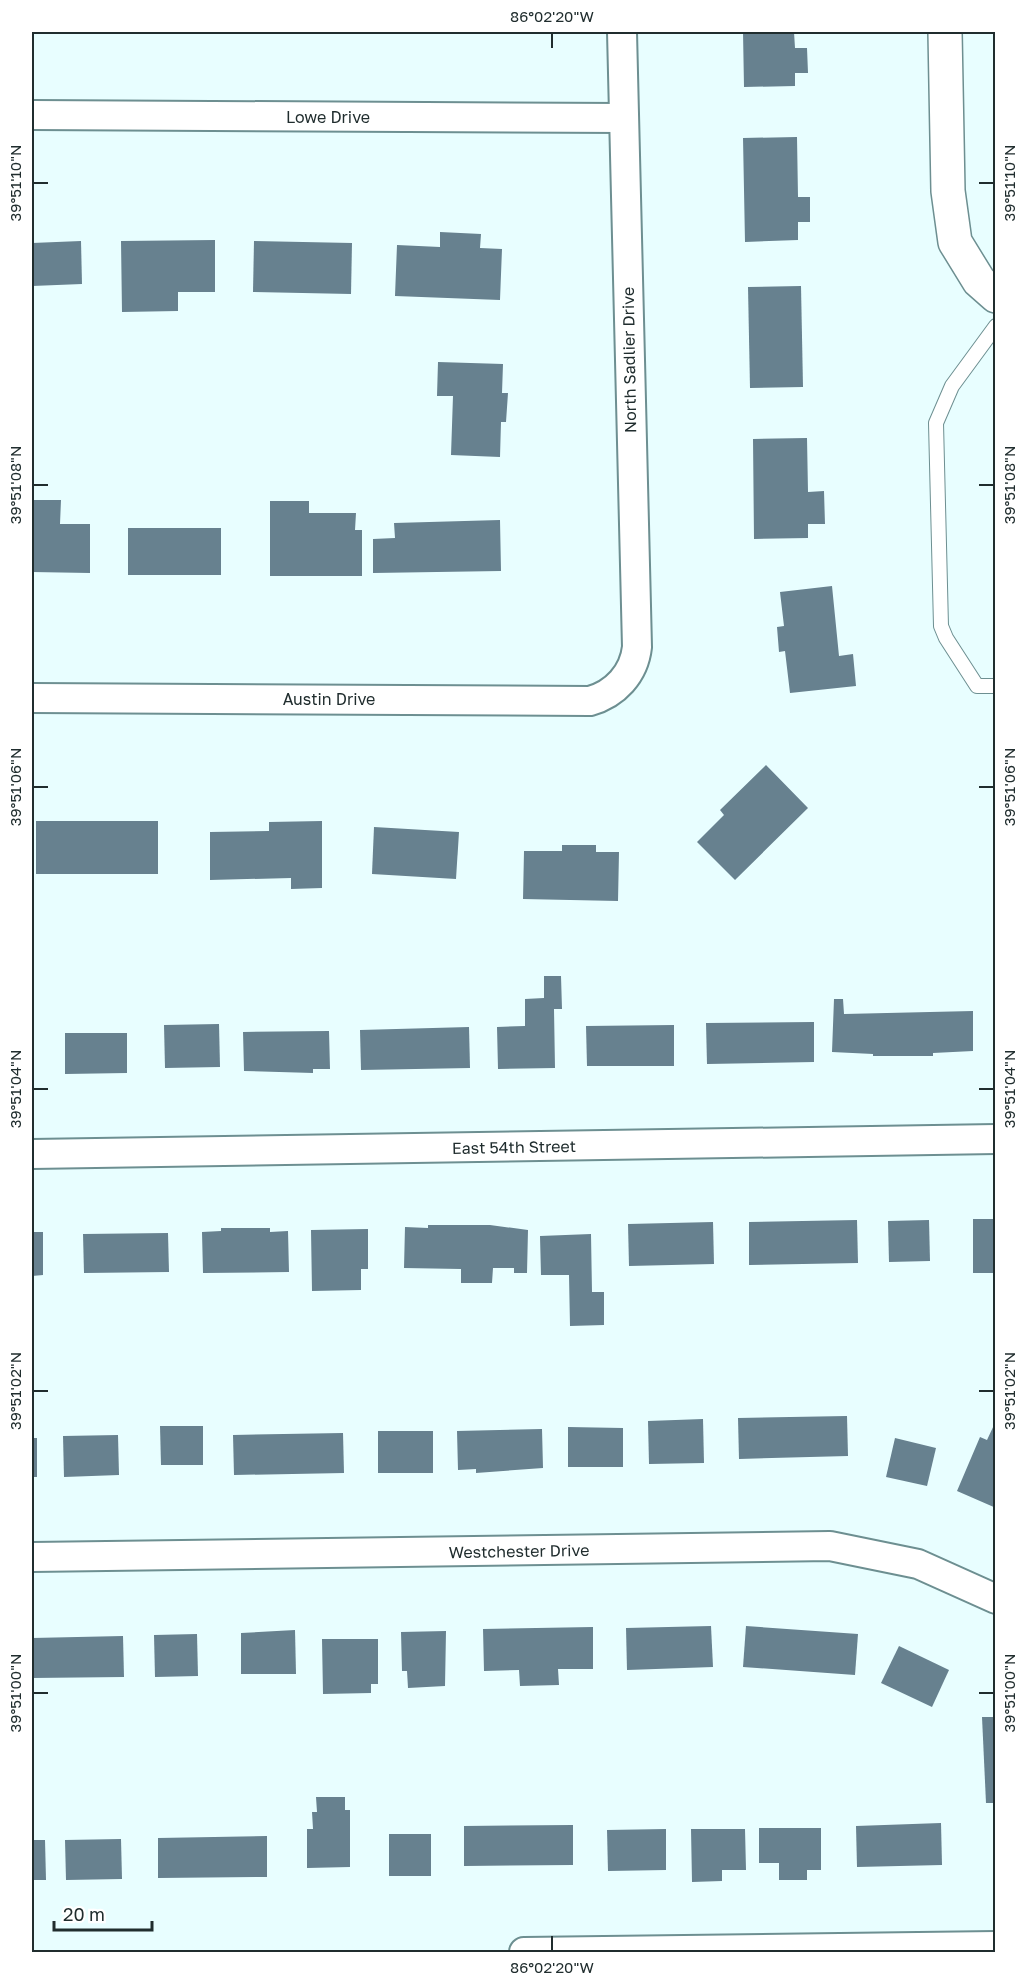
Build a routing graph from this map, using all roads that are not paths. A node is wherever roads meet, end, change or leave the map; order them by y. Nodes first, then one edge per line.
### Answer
1 (622, 32) edge
2 (945, 32) edge
3 (32, 115) edge
4 (624, 118) junction
5 (996, 296) edge
6 (996, 326) edge
7 (621, 684) joint
8 (996, 686) edge
9 (32, 698) edge
10 (996, 1139) edge
11 (32, 1154) edge
12 (32, 1557) edge
13 (996, 1599) edge
14 (996, 1946) edge
15 (524, 1953) edge

1 - 4 street, North Sadlier Drive
2 - 5 street
3 - 4 street, Lowe Drive
4 - 7 street, North Sadlier Drive
6 - 8 lane
7 - 9 street, Austin Drive
10 - 11 street, East 54th Street
12 - 13 street, Westchester Drive
14 - 15 street

